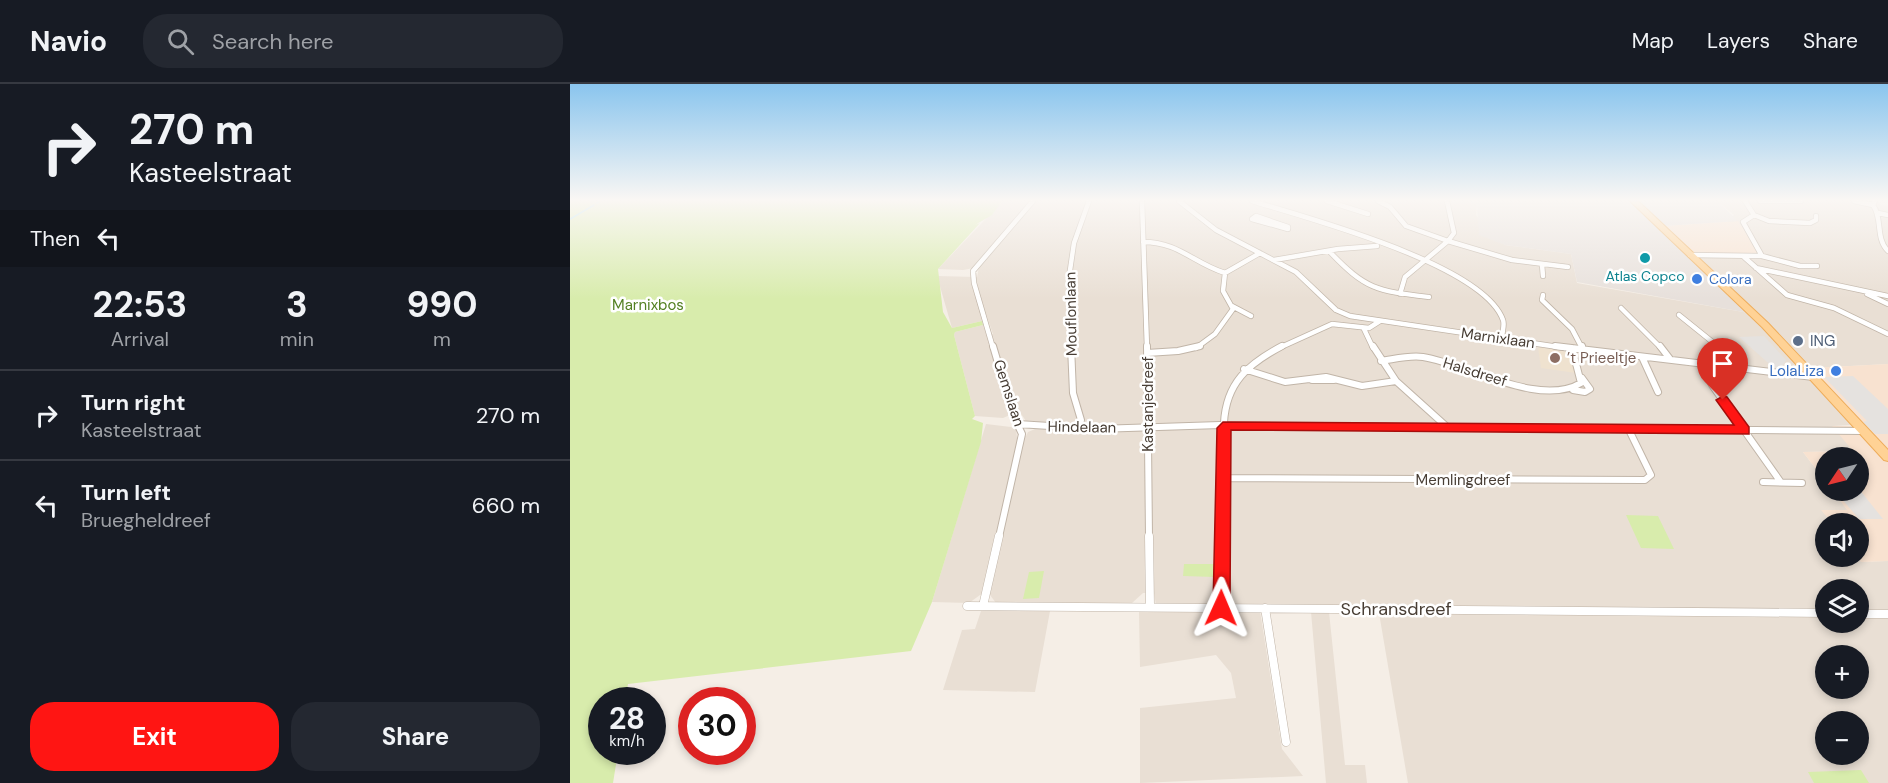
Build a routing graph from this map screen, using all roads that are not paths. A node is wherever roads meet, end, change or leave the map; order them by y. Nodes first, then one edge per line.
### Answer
1 (1005, 234) edge
2 (1077, 234) edge
3 (1143, 234) edge
4 (1223, 234) edge
5 (1347, 234) edge
6 (1426, 234) edge
7 (1454, 234) edge
8 (1667, 234) edge
9 (1749, 234) edge
10 (1880, 234) edge
11 (1357, 237) junction
12 (1448, 241) junction
13 (1143, 242) junction
14 (1356, 245) junction
15 (1383, 246) junction
16 (1329, 251) junction
17 (1888, 251) edge
18 (1260, 253) junction
19 (1690, 255) junction
20 (1762, 256) junction
21 (1744, 257) junction
22 (1290, 259) junction
23 (1426, 259) junction
24 (1274, 260) junction
25 (1284, 265) junction
26 (1542, 265) junction
27 (1817, 266) dead end
28 (1568, 267) dead end
29 (1756, 268) junction
30 (1226, 273) junction
31 (1543, 276) dead end
32 (1856, 288) junction
33 (1400, 294) junction
34 (1543, 295) dead end
35 (1888, 296) edge
36 (1429, 297) dead end
37 (1888, 304) edge
38 (1232, 306) junction
39 (1621, 308) dead end
40 (1679, 315) dead end
41 (1251, 316) dead end
42 (1380, 321) junction
43 (1364, 329) junction
44 (1888, 334) edge
45 (1502, 338) junction
46 (1572, 348) junction
47 (1583, 350) junction
48 (1148, 353) junction
49 (1642, 357) junction
50 (1670, 359) junction
51 (1381, 361) junction
52 (1701, 364) junction
53 (1732, 368) junction
54 (1244, 369) junction
55 (1811, 374) junction
56 (1582, 378) junction
57 (1396, 381) junction
58 (1570, 390) junction
59 (1658, 392) dead end
60 (1018, 423) junction
61 (1224, 425) junction
62 (1147, 426) junction
63 (1446, 426) junction
64 (1079, 428) junction
65 (1629, 430) junction
66 (1744, 430) junction
67 (1863, 431) junction
68 (1888, 457) edge
69 (1223, 478) junction
70 (1780, 481) junction
71 (1763, 482) dead end
72 (1802, 483) dead end
73 (967, 606) dead end
74 (983, 606) junction
75 (1150, 606) junction
76 (1221, 608) junction
77 (1265, 608) junction
78 (1815, 613) edge
79 (1869, 614) edge
80 (1888, 614) edge
81 (1286, 742) dead end

1 - 60 street, Gemslaan
2 - 64 street, Mouflonlaan
3 - 13 street, Kastanjedreef
4 - 18 street, Marnixlaan
5 - 11 street
6 - 12 street
7 - 12 street
8 - 19 main road
9 - 20 street
10 - 17 street
11 - 14 street
11 - 15 street
12 - 23 street
12 - 26 street
13 - 30 street
13 - 48 street, Kastanjedreef
14 - 15 street
14 - 16 street
15 - 23 street
16 - 22 street
16 - 33 street
18 - 24 street, Marnixlaan
18 - 30 street
19 - 21 street
19 - 55 main road
20 - 21 street
20 - 27 street
21 - 29 street
22 - 24 street
22 - 25 street
23 - 33 street
23 - 45 street
24 - 25 street, Marnixlaan
25 - 42 street, Marnixlaan
26 - 28 street
26 - 31 street
29 - 32 street
29 - 44 street
30 - 38 street
32 - 35 street
32 - 37 street
33 - 36 street
34 - 47 street
38 - 41 street
38 - 48 street
39 - 50 street
40 - 53 street
42 - 43 street
42 - 45 street, Marnixlaan
43 - 51 street
43 - 54 street
45 - 46 street, Marnixlaan
46 - 47 street, Marnixlaan
46 - 56 street
47 - 49 street, Marnixlaan
48 - 62 street, Kastanjedreef
49 - 50 street, Marnixlaan
49 - 59 street
50 - 52 street, Marnixlaan
51 - 57 street
51 - 58 street, Halsdreef
52 - 53 street, Marnixlaan
52 - 66 street
53 - 55 street, Marnixlaan
54 - 57 street
54 - 61 street
55 - 67 main road
56 - 58 street
56 - 58 street
57 - 63 street
60 - 64 street, Hindelaan
60 - 74 street, Gemslaan
61 - 62 street, Hindelaan
61 - 63 street, Hindelaan
61 - 69 street
62 - 64 street, Hindelaan
62 - 75 street, Kastanjedreef
63 - 65 street, Hindelaan
65 - 66 street, Hindelaan
65 - 69 street, Memlingdreef
66 - 67 street, Hindelaan
66 - 70 street
67 - 68 main road
69 - 76 street
70 - 71 street
70 - 72 street
73 - 74 street, Schransdreef
74 - 75 street, Schransdreef
75 - 76 street, Schransdreef
76 - 77 street, Schransdreef
77 - 78 street, Schransdreef
77 - 81 street
79 - 80 street

